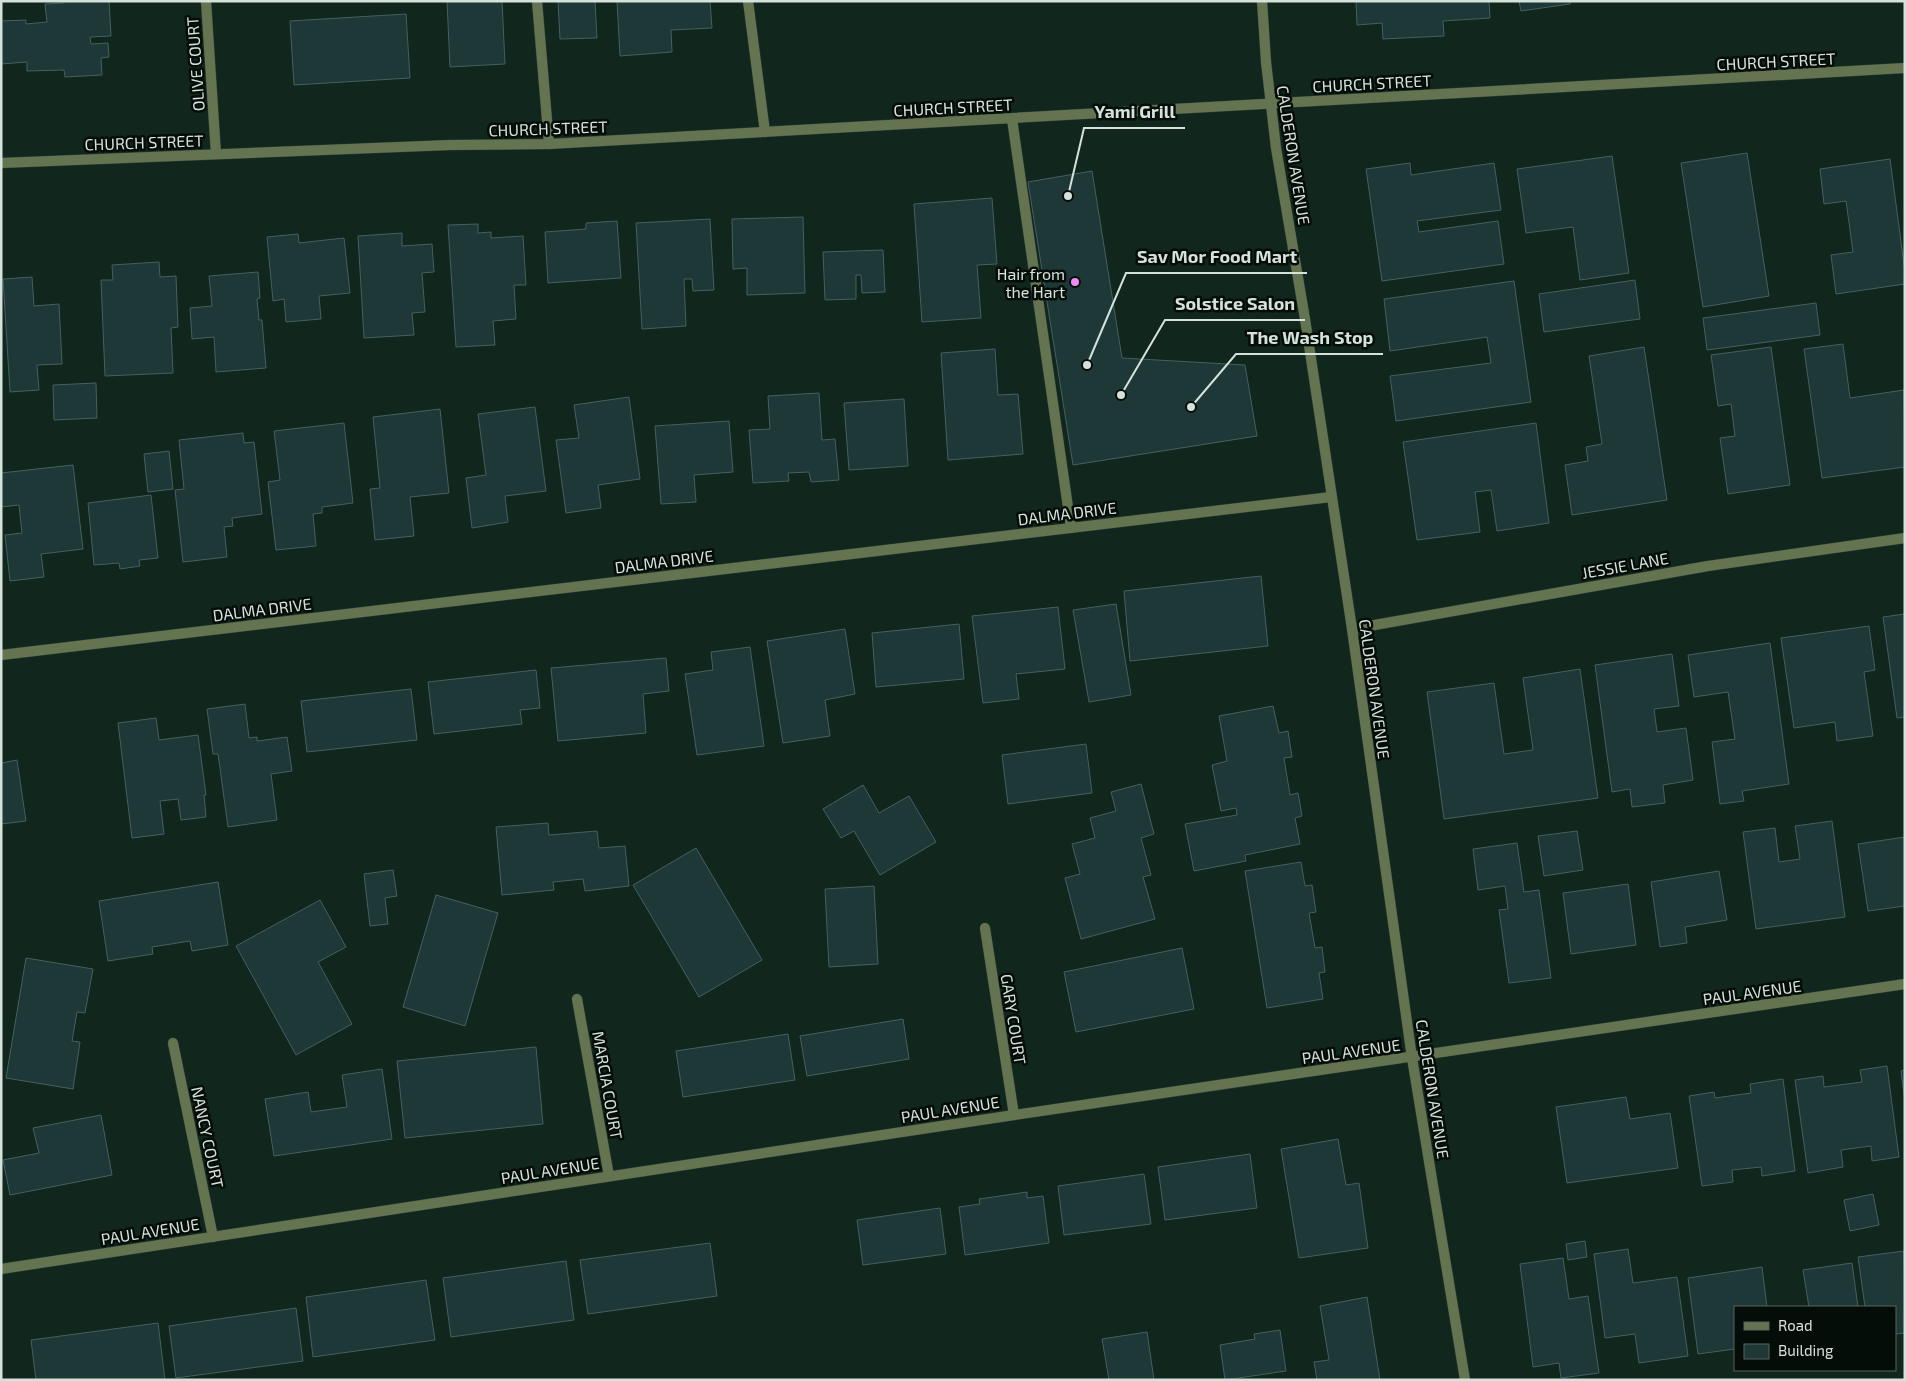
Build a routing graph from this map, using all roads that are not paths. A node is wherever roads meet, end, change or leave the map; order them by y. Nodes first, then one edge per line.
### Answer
1 (206, 1) edge
2 (537, 1) edge
3 (748, 1) edge
4 (1262, 1) edge
5 (1905, 68) edge
6 (1270, 104) junction
7 (1012, 119) junction
8 (764, 132) junction
9 (549, 144) junction
10 (216, 154) junction
11 (1, 163) edge
12 (1331, 497) junction
13 (1071, 528) junction
14 (1905, 538) edge
15 (1352, 629) junction
16 (1, 655) edge
17 (985, 928) dead end
18 (1905, 984) edge
19 (577, 999) dead end
20 (173, 1043) dead end
21 (1412, 1058) junction
22 (1014, 1115) junction
23 (609, 1176) junction
24 (213, 1237) junction
25 (1, 1269) edge
26 (1465, 1380) edge

1 - 10 street, OLIVE COURT
2 - 9 street
3 - 8 street
4 - 6 street, CALDERON AVENUE
5 - 6 street, CHURCH STREET
6 - 7 street, CHURCH STREET
6 - 12 street, CALDERON AVENUE
7 - 8 street, CHURCH STREET
7 - 13 street
8 - 9 street, CHURCH STREET
9 - 10 street, CHURCH STREET
10 - 11 street, CHURCH STREET
12 - 13 street, DALMA DRIVE
12 - 15 street, CALDERON AVENUE
13 - 16 street, DALMA DRIVE
14 - 15 street, JESSIE LANE
15 - 21 street, CALDERON AVENUE
17 - 22 street, GARY COURT
18 - 21 street, PAUL AVENUE
19 - 23 street, MARCIA COURT
20 - 24 street, NANCY COURT
21 - 22 street, PAUL AVENUE
21 - 26 street, CALDERON AVENUE
22 - 23 street, PAUL AVENUE
23 - 24 street, PAUL AVENUE
24 - 25 street, PAUL AVENUE

